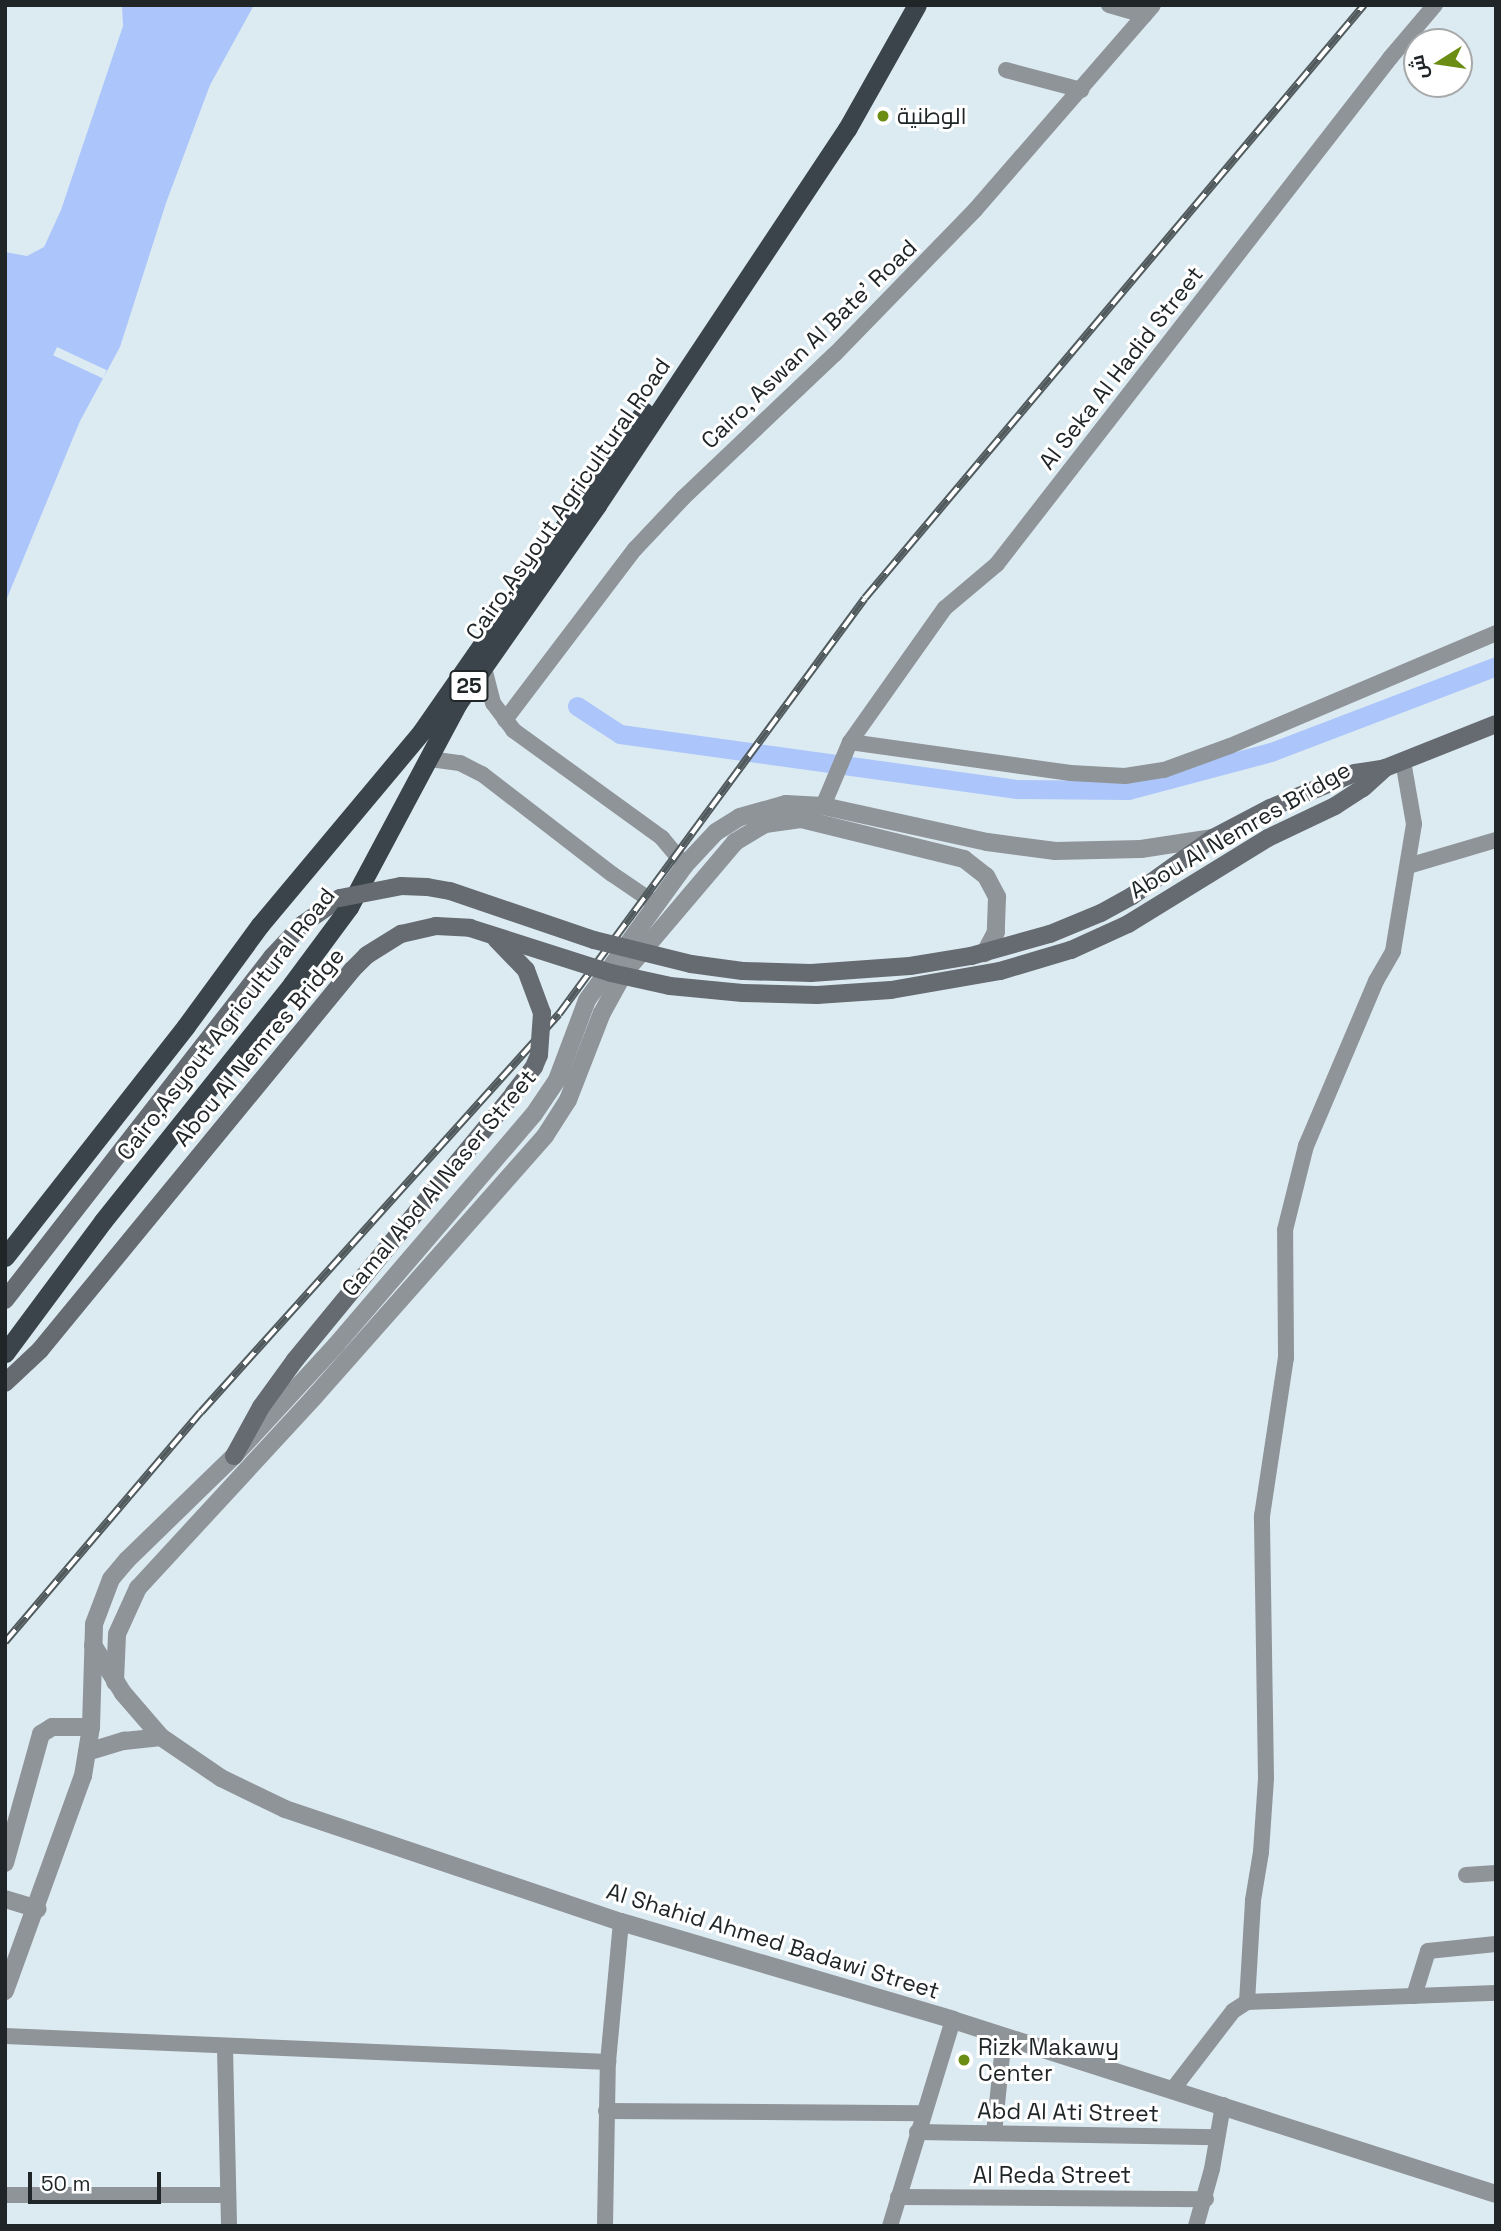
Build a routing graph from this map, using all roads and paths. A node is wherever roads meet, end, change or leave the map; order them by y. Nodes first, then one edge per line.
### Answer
1 (906, 5) edge
2 (917, 5) edge
3 (1109, 5) edge
4 (1435, 5) edge
5 (1149, 10) edge
6 (1006, 70) dead end
7 (1081, 90) junction
8 (1496, 633) edge
9 (483, 664) junction
10 (505, 720) junction
11 (1496, 724) edge
12 (847, 749) junction
13 (430, 759) junction
14 (1403, 761) junction
15 (1385, 768) junction
16 (823, 806) junction
17 (1213, 838) junction
18 (1496, 840) edge
19 (685, 865) junction
20 (1408, 866) junction
21 (656, 904) junction
22 (488, 932) junction
23 (985, 953) junction
24 (5, 1257) edge
25 (5, 1300) edge
26 (5, 1353) edge
27 (5, 1383) edge
28 (234, 1456) junction
29 (92, 1645) junction
30 (116, 1682) junction
31 (91, 1727) junction
32 (161, 1737) junction
33 (87, 1752) junction
34 (5, 1863) edge
35 (1496, 1873) edge
36 (1466, 1875) dead end
37 (5, 1899) edge
38 (37, 1909) junction
39 (621, 1922) junction
40 (1496, 1944) edge
41 (5, 1991) edge
42 (1496, 1993) edge
43 (1414, 1996) junction
44 (1247, 2002) junction
45 (953, 2020) junction
46 (5, 2036) edge
47 (1004, 2037) junction
48 (225, 2048) junction
49 (608, 2062) junction
50 (1172, 2089) junction
51 (1223, 2105) junction
52 (606, 2111) junction
53 (923, 2113) junction
54 (917, 2132) junction
55 (993, 2133) junction
56 (1217, 2137) junction
57 (1496, 2194) edge
58 (5, 2195) edge
59 (226, 2195) junction
60 (898, 2197) junction
61 (1206, 2199) junction
62 (229, 2226) edge
63 (605, 2226) edge
64 (890, 2226) edge
65 (1196, 2226) edge

1 - 24 highway, Cairo,Asyout Agricultural Road / 25
2 - 9 highway, Cairo,Asyout Agricultural Road / 25
3 - 5 street
4 - 12 street, Al Seka Al Hadid Street
5 - 7 street, Cairo, Aswan Al Bate' Road
6 - 7 street
7 - 10 street, Cairo, Aswan Al Bate' Road
8 - 12 street
9 - 10 street
9 - 13 highway, Cairo,Asyout Agricultural Road / 25
10 - 19 street
11 - 14 main road
12 - 16 street, Al Seka Al Hadid Street
13 - 21 street
13 - 26 highway, Cairo,Asyout Agricultural Road / 25
14 - 15 main road
14 - 20 street
15 - 17 main road, Abou Al Nemres Bridge
15 - 22 main road, Abou Al Nemres Bridge, bridge
16 - 17 street, Gamal Abd Al Naser Street
16 - 19 street, Gamal Abd Al Naser Street
17 - 23 main road, Abou Al Nemres Bridge
18 - 20 street
19 - 21 street, Gamal Abd Al Naser Street
20 - 44 street
21 - 28 street, Gamal Abd Al Naser Street
22 - 27 main road, Abou Al Nemres Bridge, bridge
22 - 28 main road, bridge
23 - 25 main road, Abou Al Nemres Bridge, bridge
23 - 30 street, Gamal Abd Al Naser Street
28 - 29 street, Gamal Abd Al Naser Street
29 - 30 street, Al Shahid Ahmed Badawi Street
29 - 31 street, Gamal Abd Al Naser Street
30 - 32 street, Al Shahid Ahmed Badawi Street
31 - 33 street, Gamal Abd Al Naser Street
31 - 34 street
32 - 33 street
32 - 39 street, Al Shahid Ahmed Badawi Street
33 - 38 street, Gamal Abd Al Naser Street
35 - 36 street
37 - 38 street
38 - 41 street, Gamal Abd Al Naser Street
39 - 45 street, Al Shahid Ahmed Badawi Street
39 - 49 street
40 - 43 street
42 - 43 street
43 - 44 street
44 - 50 street
45 - 47 street, Al Shahid Ahmed Badawi Street
45 - 53 street
46 - 48 street
47 - 50 street, Al Shahid Ahmed Badawi Street
47 - 55 street
48 - 49 street
48 - 59 street
49 - 52 street
50 - 51 street, Al Shahid Ahmed Badawi Street
51 - 56 street
51 - 57 street, Al Shahid Ahmed Badawi Street
52 - 53 street
52 - 63 street
53 - 54 street
54 - 55 street, Abd Al Ati Street
54 - 60 street
55 - 56 street, Abd Al Ati Street
56 - 61 street
58 - 59 street
59 - 62 street
60 - 61 street, Al Reda Street
60 - 64 street
61 - 65 street

